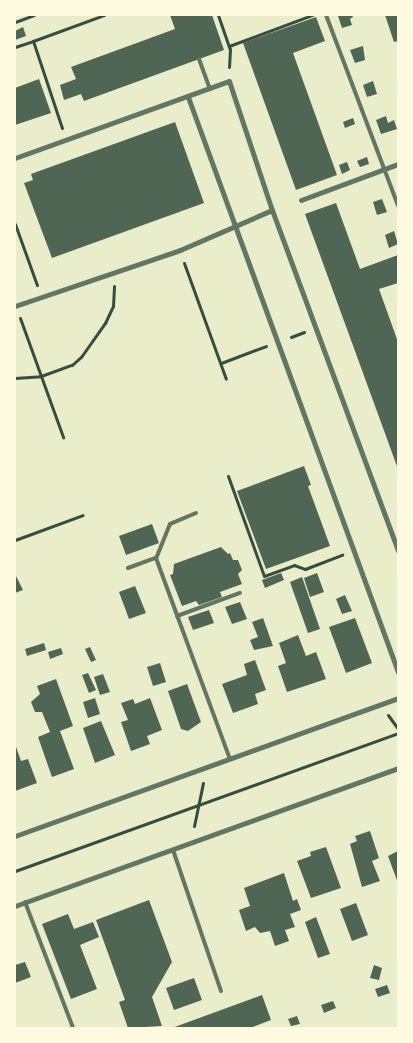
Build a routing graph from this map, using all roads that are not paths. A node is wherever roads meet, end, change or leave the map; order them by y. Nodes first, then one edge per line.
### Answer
1 (326, 15) edge
2 (199, 59) dead end
3 (210, 89) junction
4 (188, 97) junction
5 (15, 158) edge
6 (398, 164) edge
7 (385, 169) junction
8 (301, 200) dead end
9 (398, 206) edge
10 (272, 210) junction
11 (235, 225) junction
12 (15, 306) edge
13 (196, 513) dead end
14 (398, 550) edge
15 (156, 558) junction
16 (128, 568) dead end
17 (240, 593) dead end
18 (177, 616) junction
19 (398, 672) edge
20 (398, 698) edge
21 (230, 759) junction
22 (398, 768) edge
23 (15, 836) edge
24 (172, 850) junction
25 (25, 902) junction
26 (15, 906) edge
27 (221, 991) dead end
28 (73, 1028) edge

1 - 7 lane
2 - 3 lane
3 - 4 street
3 - 10 street
4 - 5 street
4 - 11 street
6 - 7 street
7 - 8 street
7 - 9 lane
10 - 11 street
10 - 14 street
11 - 12 street
11 - 19 street
13 - 15 lane
15 - 16 lane
15 - 18 lane
17 - 18 lane
18 - 21 lane
20 - 21 street
21 - 23 street
22 - 24 street
24 - 25 street
24 - 27 lane
25 - 26 street
25 - 28 lane

